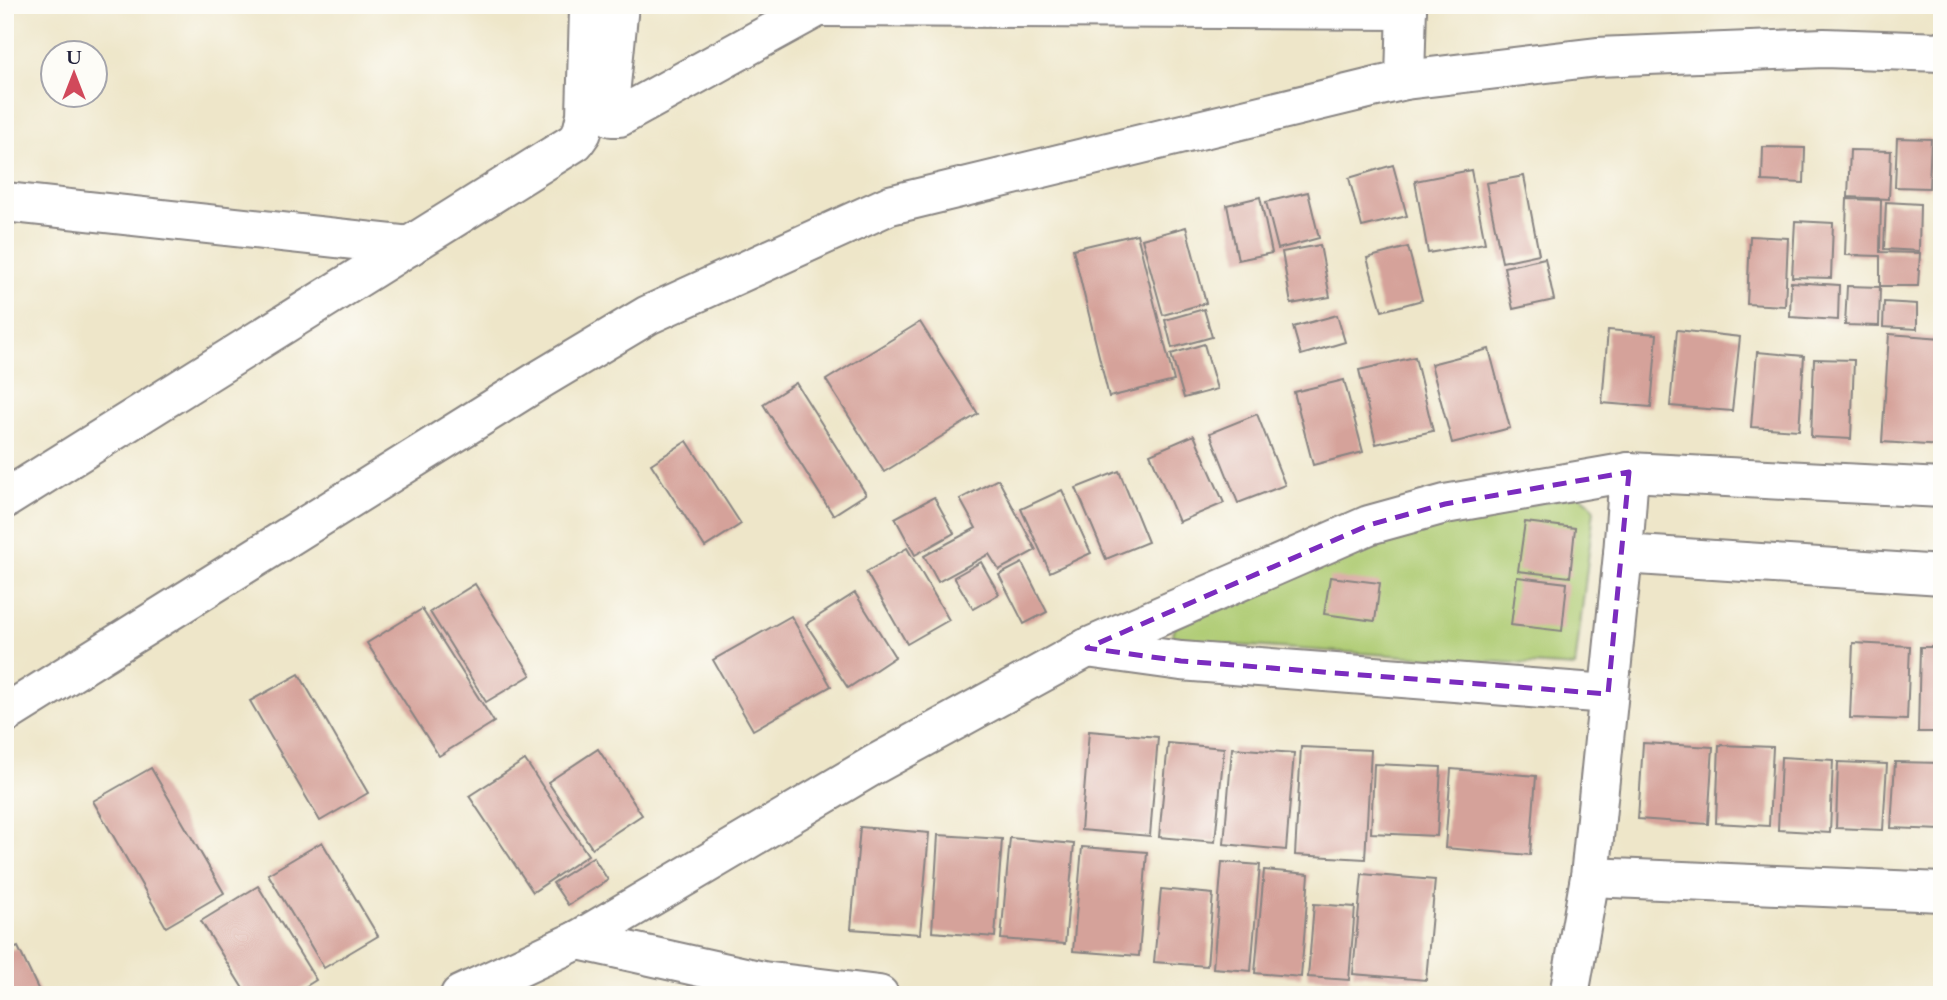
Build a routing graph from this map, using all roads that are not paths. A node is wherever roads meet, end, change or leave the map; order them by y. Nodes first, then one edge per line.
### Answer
1 (587, 5) edge
2 (619, 5) edge
3 (809, 6) edge
4 (1407, 7) edge
5 (1942, 52) edge
6 (1405, 80) junction
7 (5, 202) edge
8 (410, 246) junction
9 (1629, 472) junction
10 (15, 482) edge
11 (1942, 488) edge
12 (1623, 554) junction
13 (1942, 575) edge
14 (1087, 648) junction
15 (1608, 694) junction
16 (5, 714) edge
17 (1590, 877) junction
18 (1942, 892) edge
19 (579, 940) junction
20 (460, 995) edge
21 (879, 995) edge
22 (1569, 995) edge

1 - 8 street
2 - 3 street
3 - 4 street
4 - 6 street
5 - 6 street
6 - 16 street
7 - 8 street
8 - 10 street
9 - 11 street
9 - 12 street
9 - 14 street
12 - 13 street
12 - 15 street
14 - 15 street
14 - 19 street
15 - 17 street
17 - 18 street
17 - 22 street
19 - 20 street
19 - 21 street

